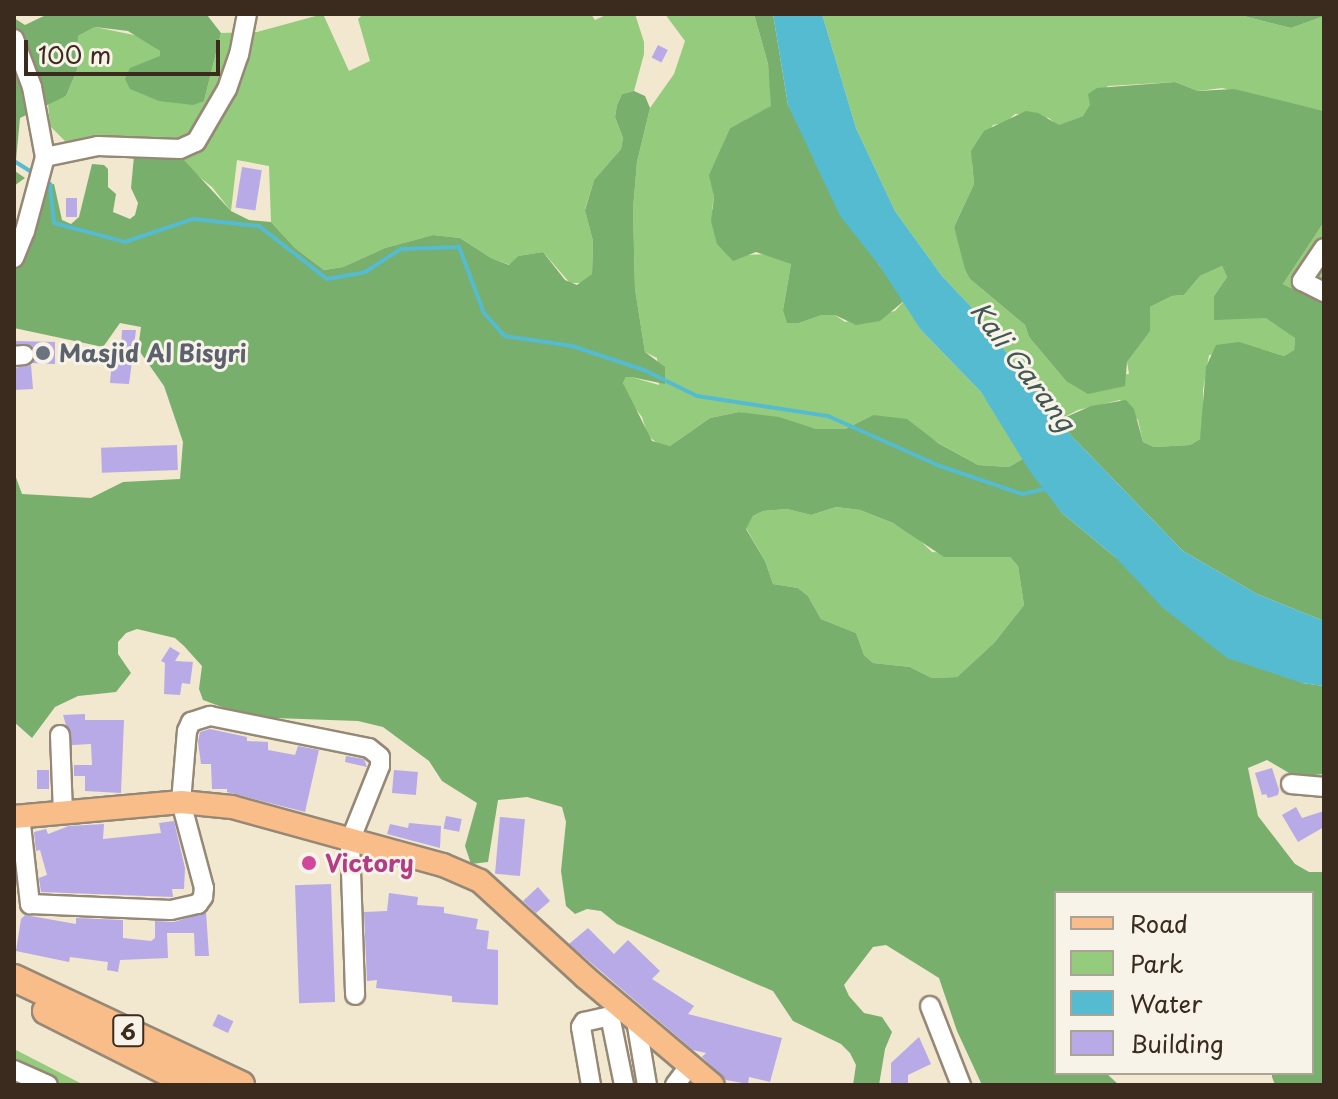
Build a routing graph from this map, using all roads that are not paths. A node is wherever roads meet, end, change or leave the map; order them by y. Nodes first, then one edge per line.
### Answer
1 (247, 14) edge
2 (14, 39) edge
3 (44, 163) junction
4 (1323, 250) edge
5 (14, 258) edge
6 (1324, 292) edge
7 (60, 735) dead end
8 (1291, 784) dead end
9 (1324, 787) edge
10 (181, 802) junction
11 (63, 812) junction
12 (17, 816) edge
13 (350, 841) junction
14 (14, 978) edge
15 (355, 995) dead end
16 (14, 998) edge
17 (930, 1006) dead end
18 (614, 1010) junction
19 (636, 1020) junction
20 (690, 1065) junction
21 (14, 1070) edge
22 (48, 1085) edge
23 (193, 1085) edge
24 (241, 1085) edge
25 (591, 1085) edge
26 (624, 1085) edge
27 (647, 1085) edge
28 (675, 1085) edge
29 (713, 1085) edge
30 (961, 1085) edge

1 - 3 street
2 - 3 street
3 - 5 street
4 - 6 street
7 - 11 street
8 - 9 street
10 - 11 main road
10 - 12 street
10 - 13 main road
10 - 13 street
11 - 12 main road
13 - 15 street
13 - 18 main road
14 - 24 highway, 6
16 - 23 highway, 6
17 - 30 street
18 - 19 main road
18 - 25 street
18 - 26 street
19 - 20 main road
19 - 27 street
20 - 28 street
20 - 29 main road
21 - 22 street

